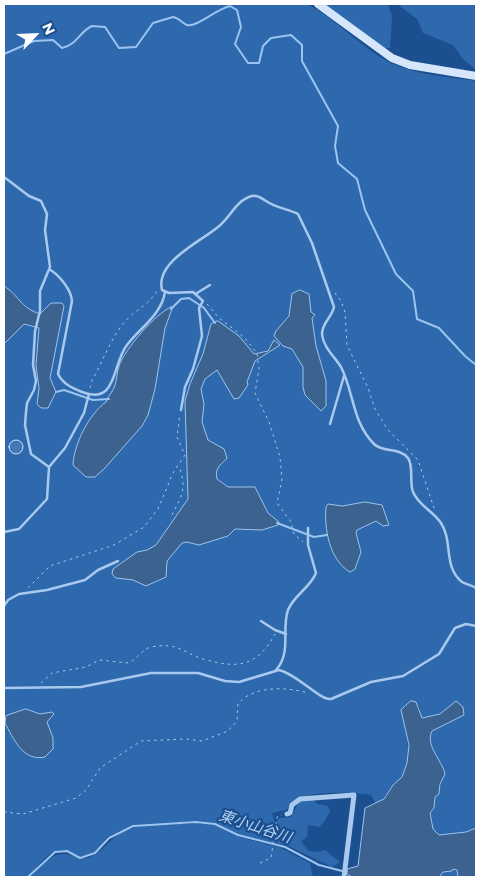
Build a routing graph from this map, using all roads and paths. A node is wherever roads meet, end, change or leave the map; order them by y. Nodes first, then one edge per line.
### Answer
1 (318, 4) edge
2 (476, 76) edge
3 (4, 177) edge
4 (49, 269) junction
5 (210, 285) dead end
6 (328, 289) junction
7 (163, 291) junction
8 (197, 293) junction
9 (203, 302) junction
10 (344, 376) junction
11 (89, 395) junction
12 (181, 410) joint
13 (330, 424) dead end
14 (179, 465) junction
15 (49, 467) junction
16 (172, 515) dead end
17 (438, 519) junction
18 (308, 528) dead end
19 (4, 532) edge
20 (308, 544) junction
21 (118, 561) dead end
22 (476, 588) edge
23 (24, 593) junction
24 (4, 606) edge
25 (261, 620) dead end
26 (476, 626) edge
27 (277, 632) junction
28 (286, 634) junction
29 (275, 670) junction
30 (4, 688) edge
31 (37, 688) junction
32 (320, 696) junction
33 (4, 812) edge
34 (286, 814) joint
35 (260, 863) dead end
36 (344, 877) edge

1 - 2 main road
3 - 4 lane
4 - 11 lane
4 - 15 lane
5 - 8 lane
6 - 7 lane
6 - 10 lane
6 - 17 path
7 - 8 lane
7 - 11 path
7 - 11 lane
8 - 9 lane
9 - 12 lane
9 - 20 path
10 - 13 lane
10 - 17 lane
11 - 15 lane
12 - 14 path
14 - 16 path
14 - 23 path
15 - 19 lane
17 - 22 lane
18 - 20 lane
20 - 28 lane
21 - 23 lane
23 - 24 lane
25 - 27 lane
26 - 32 lane
27 - 28 lane
27 - 31 path
28 - 29 lane
29 - 31 lane
29 - 32 lane
30 - 31 lane
32 - 33 path
34 - 35 path
34 - 36 street

